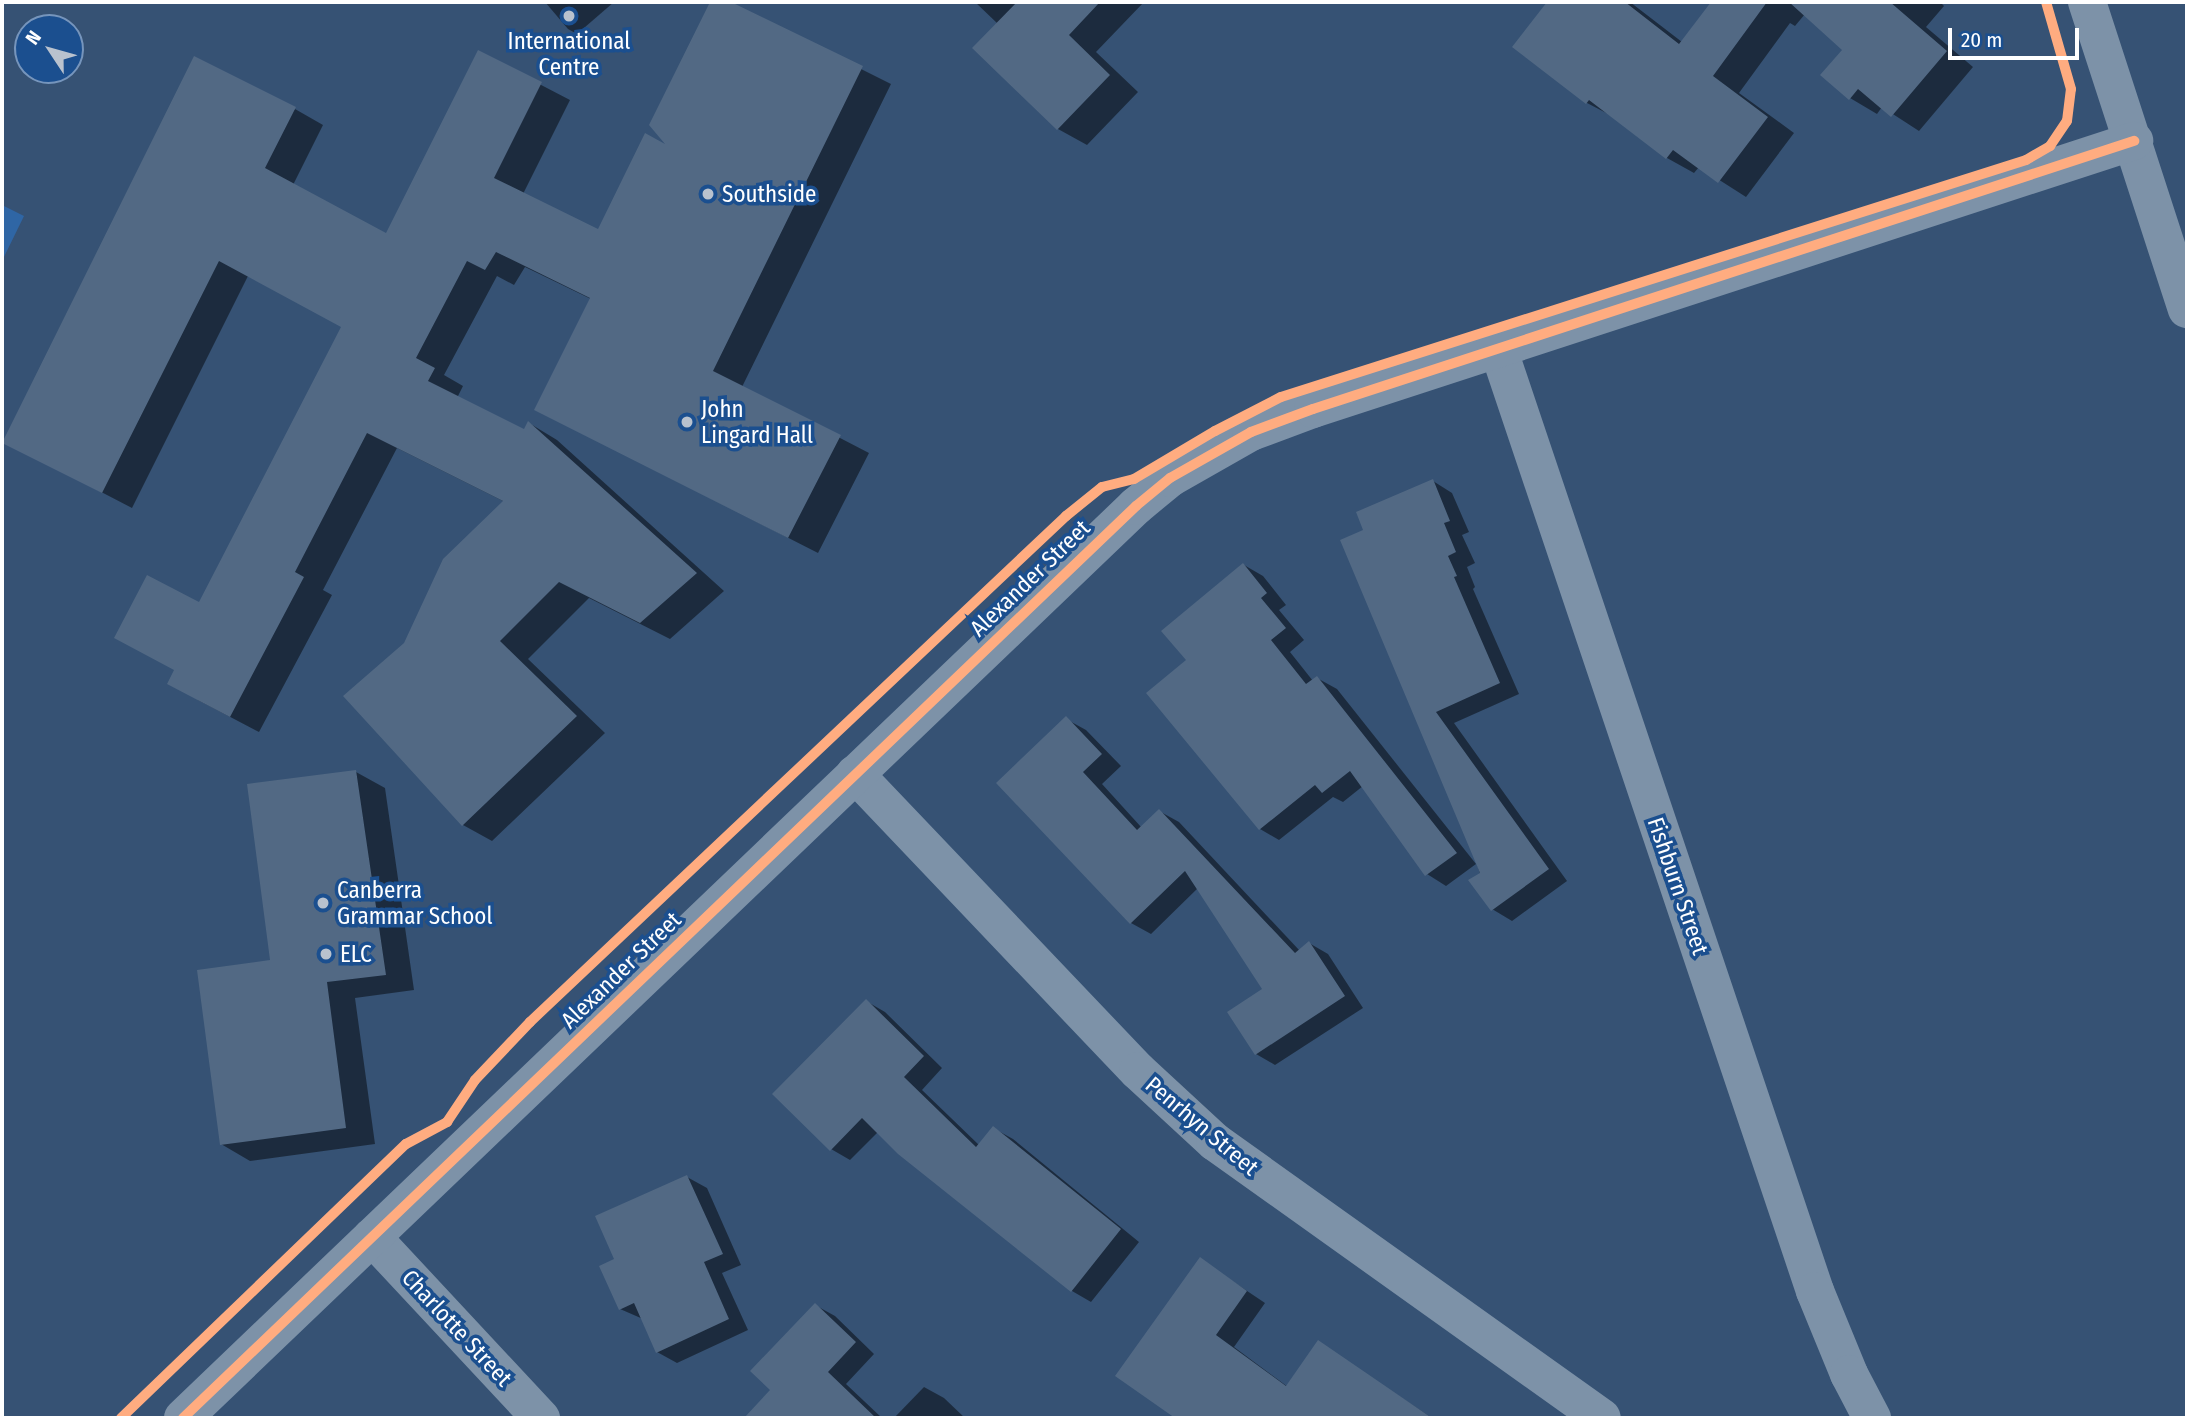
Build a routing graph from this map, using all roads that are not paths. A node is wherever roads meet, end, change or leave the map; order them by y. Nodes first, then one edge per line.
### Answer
1 (2087, 2) edge
2 (2134, 141) junction
3 (2187, 309) edge
4 (1497, 348) junction
5 (855, 774) junction
6 (372, 1237) junction
7 (183, 1418) edge
8 (541, 1418) edge
9 (1602, 1418) edge
10 (1872, 1418) edge

1 - 2 street
2 - 3 street
2 - 4 street, Alexander Street
4 - 5 street, Alexander Street
4 - 10 street, Fishburn Street
5 - 6 street, Alexander Street
5 - 9 street, Penrhyn Street
6 - 7 street, Alexander Street
6 - 8 street, Charlotte Street

